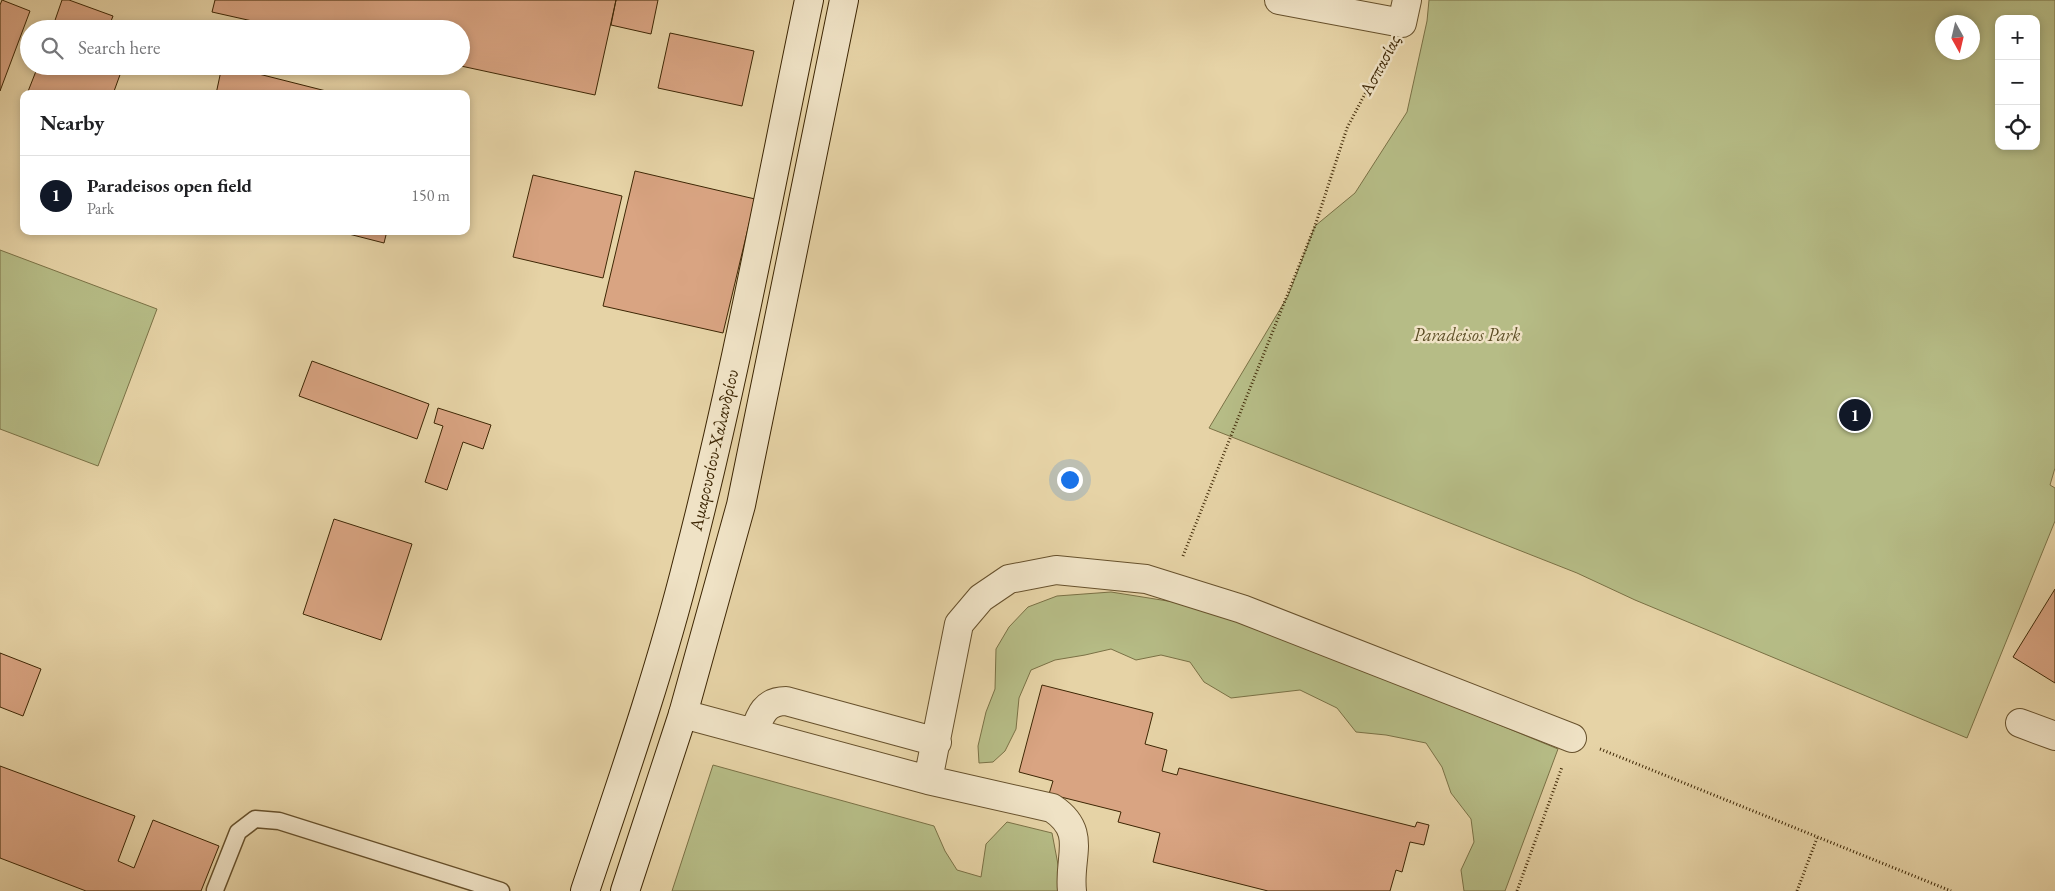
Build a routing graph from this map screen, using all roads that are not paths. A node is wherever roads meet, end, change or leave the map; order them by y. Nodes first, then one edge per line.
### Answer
1 (808, 0) edge
2 (844, 0) edge
3 (1279, 0) edge
4 (1405, 12) edge
5 (683, 714) junction
6 (2020, 723) dead end
7 (754, 733) junction
8 (2055, 736) edge
9 (1572, 738) road end
10 (936, 742) junction
11 (928, 780) junction
12 (215, 890) dead end
13 (501, 891) edge
14 (586, 891) edge
15 (625, 891) edge
16 (1072, 891) edge

1 - 14 street, Αμαρουσίου-Χαλανδρίου
2 - 5 street, Αμαρουσίου-Χαλανδρίου
3 - 4 street
5 - 7 street
5 - 15 street, Αμαρουσίου-Χαλανδρίου
6 - 8 street
7 - 10 street
7 - 11 street
9 - 10 street
10 - 11 street
11 - 16 street
12 - 13 lane

